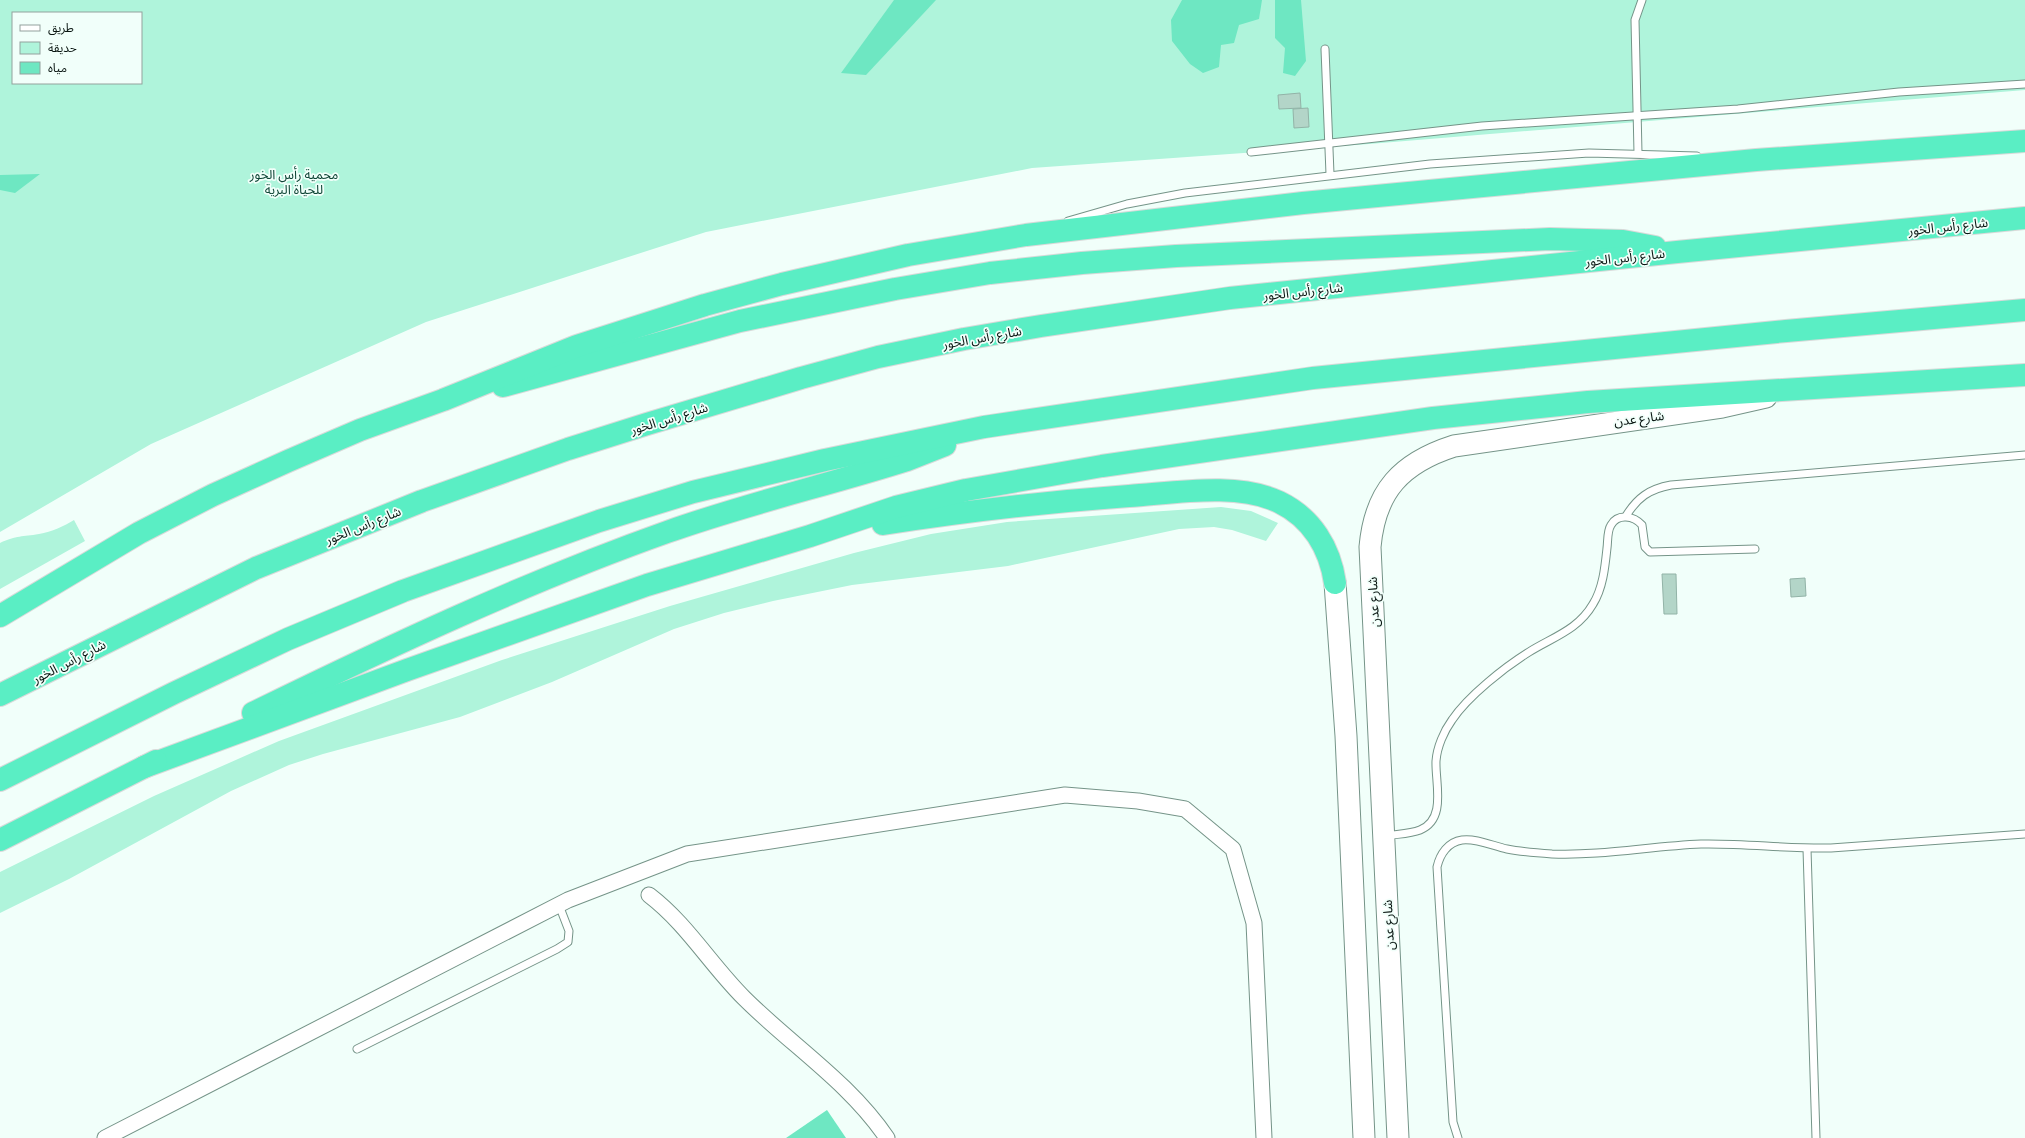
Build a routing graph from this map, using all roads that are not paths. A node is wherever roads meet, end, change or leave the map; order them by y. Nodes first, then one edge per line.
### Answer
1 (1642, 0) edge
2 (1325, 49) dead end
3 (2025, 84) edge
4 (1637, 116) junction
5 (2025, 141) edge
6 (1330, 143) junction
7 (1251, 152) dead end
8 (1638, 153) junction
9 (1756, 160) junction
10 (1330, 174) junction
11 (2025, 218) edge
12 (1026, 235) junction
13 (1677, 252) junction
14 (2025, 310) edge
15 (1997, 313) junction
16 (2025, 320) edge
17 (2025, 375) edge
18 (1789, 389) junction
19 (443, 400) junction
20 (984, 428) junction
21 (2025, 455) edge
22 (1626, 516) junction
23 (810, 536) junction
24 (1755, 549) dead end
25 (1336, 583) joint
26 (0, 616) edge
27 (0, 695) edge
28 (144, 767) junction
29 (0, 780) edge
30 (2025, 834) edge
31 (1384, 836) junction
32 (0, 840) edge
33 (1807, 849) junction
34 (649, 895) dead end
35 (559, 905) junction
36 (357, 1049) dead end
37 (105, 1138) edge
38 (887, 1138) edge
39 (1264, 1138) edge
40 (1364, 1138) edge
41 (1398, 1138) edge
42 (1458, 1138) edge
43 (1816, 1138) edge

1 - 4 lane
2 - 6 lane
3 - 4 lane
4 - 6 lane
4 - 8 lane
5 - 9 highway
6 - 7 lane
6 - 10 lane
8 - 9 lane
8 - 10 lane
9 - 12 highway
10 - 12 lane
11 - 13 highway, شارع رأس الخور
12 - 19 highway
13 - 19 highway
13 - 27 highway, شارع رأس الخور
14 - 15 highway
15 - 16 highway
15 - 20 highway
17 - 18 highway
18 - 23 highway
18 - 31 street, شارع عدن
19 - 26 highway
20 - 28 highway
20 - 29 highway
21 - 22 lane
22 - 24 lane
22 - 31 lane
23 - 25 highway
23 - 28 highway
25 - 40 street
28 - 32 highway
30 - 33 lane
31 - 41 street, شارع عدن
33 - 42 lane
33 - 43 lane
34 - 38 street
35 - 36 lane
35 - 37 street
35 - 39 street

